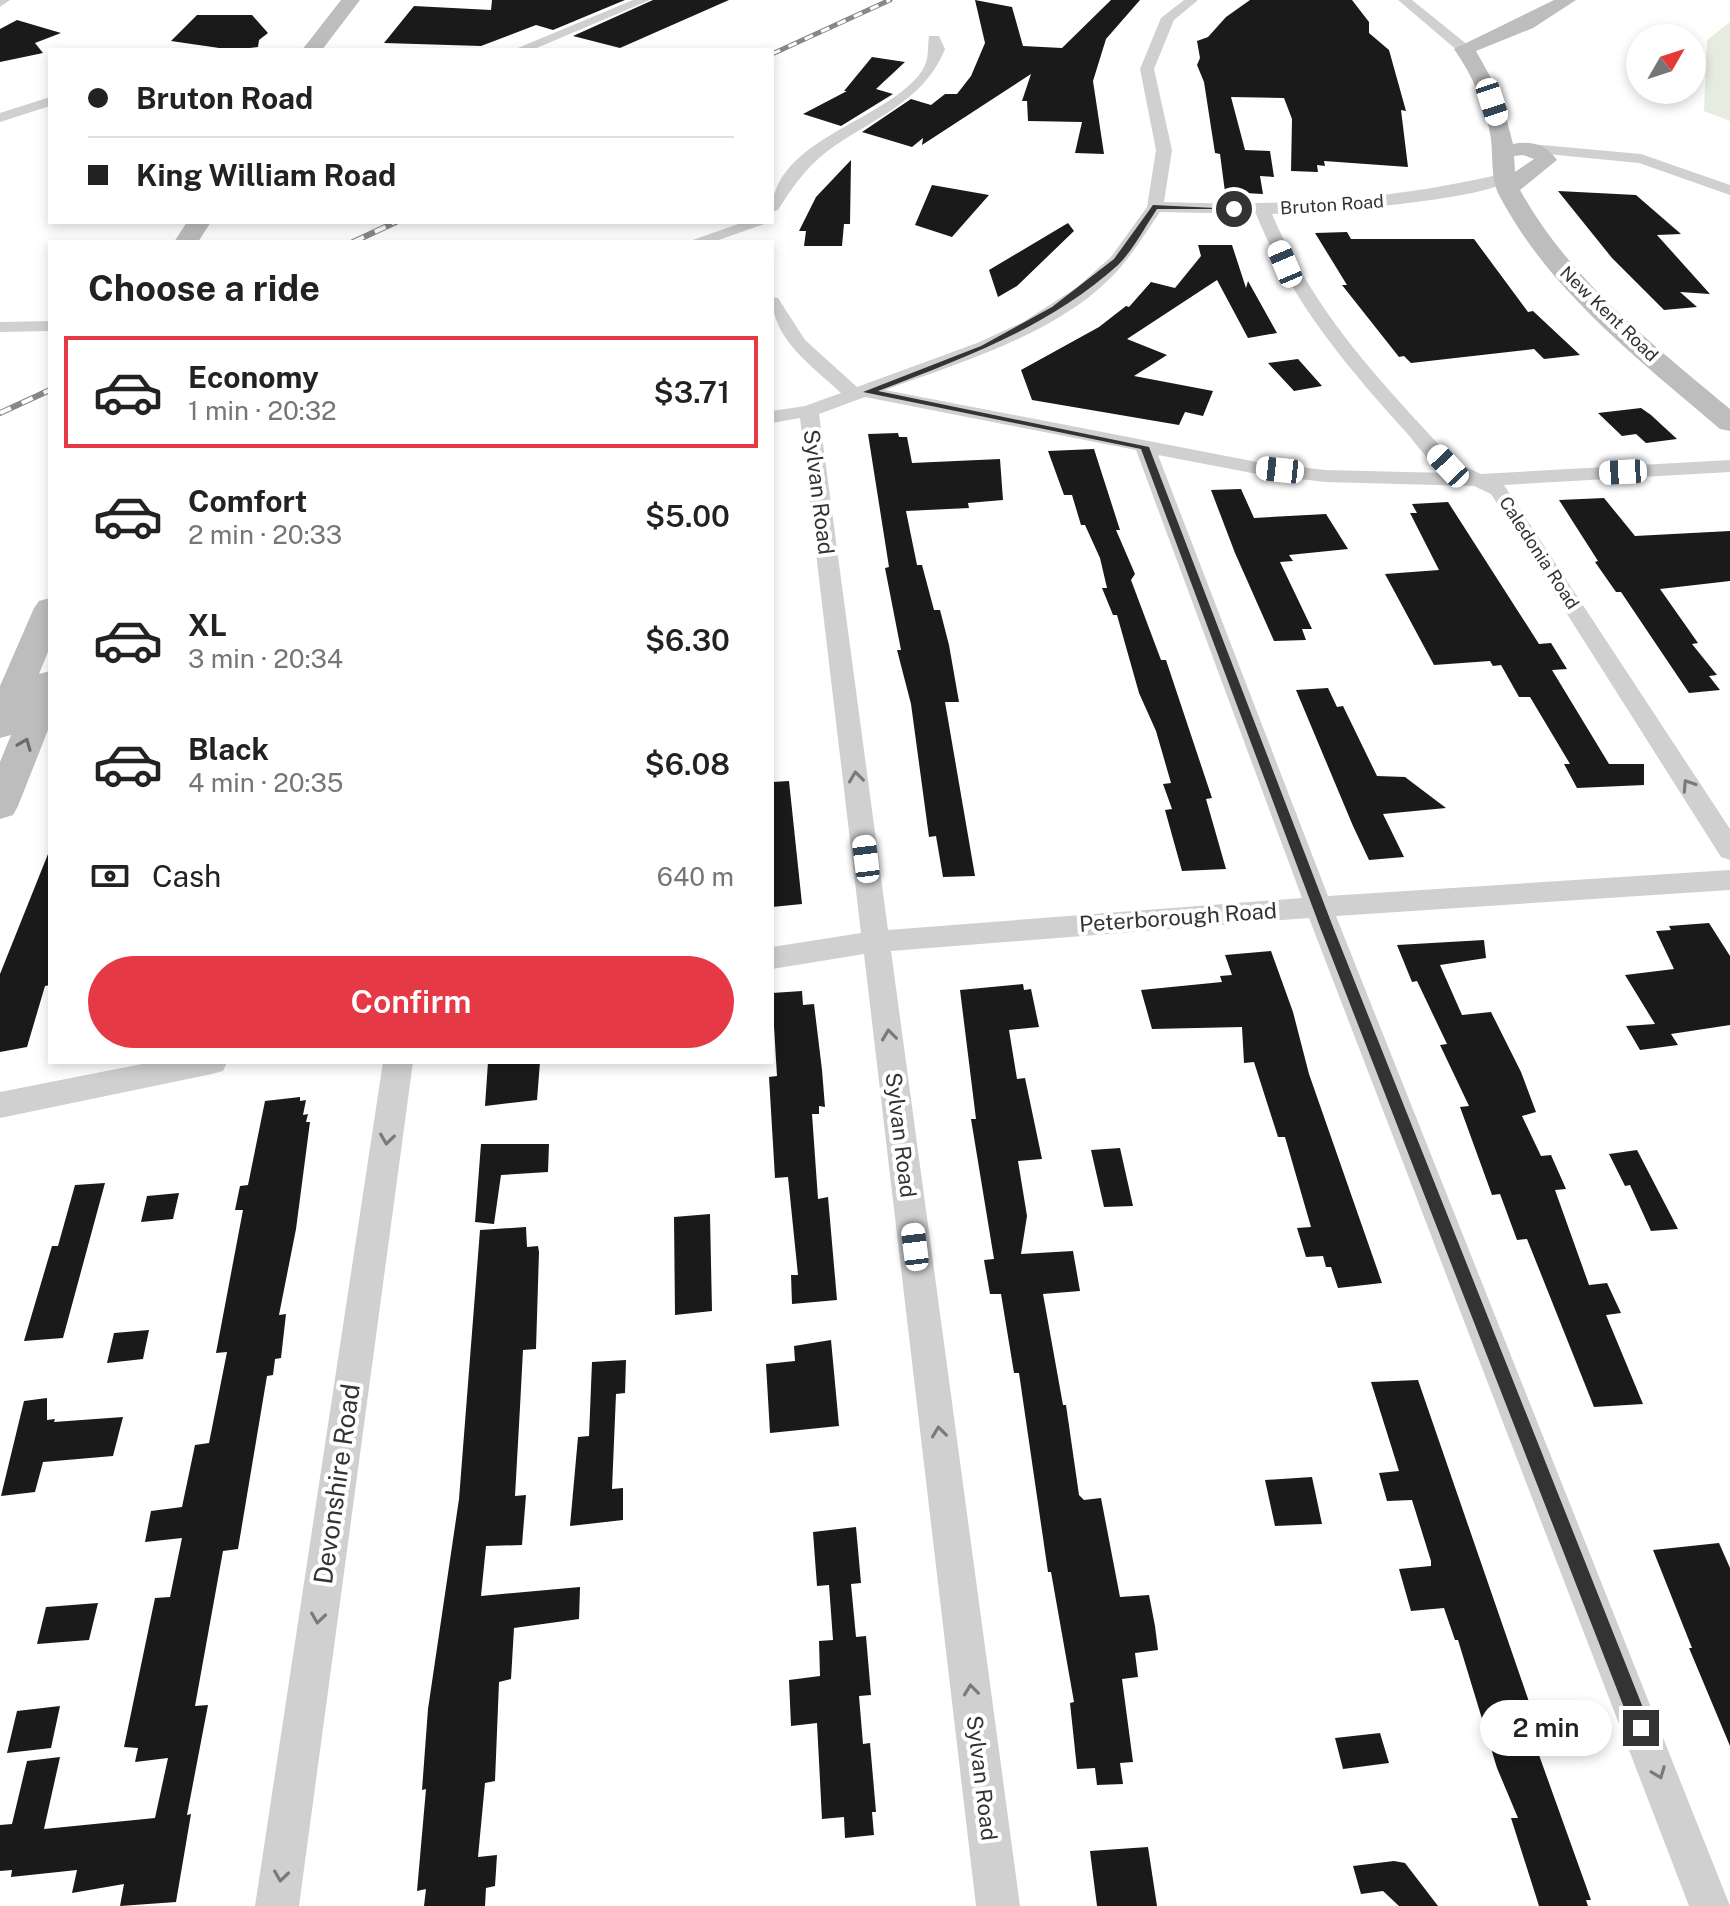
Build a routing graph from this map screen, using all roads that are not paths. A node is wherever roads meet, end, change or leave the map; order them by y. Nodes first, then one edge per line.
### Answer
1 (351, 0) edge
2 (644, 0) edge
3 (1192, 0) edge
4 (1404, 0) edge
5 (1567, 0) edge
6 (934, 39) dead end
7 (314, 48) edge
8 (525, 48) edge
9 (1464, 49) junction
10 (48, 102) edge
11 (0, 118) edge
12 (1520, 163) junction
13 (1730, 190) edge
14 (774, 204) edge
15 (1155, 207) junction
16 (1262, 210) junction
17 (757, 224) edge
18 (702, 240) edge
19 (774, 305) edge
20 (48, 326) edge
21 (0, 327) edge
22 (861, 394) junction
23 (809, 411) junction
24 (774, 417) edge
25 (1730, 423) edge
26 (1145, 447) junction
27 (1730, 466) edge
28 (1476, 480) junction
29 (48, 614) edge
30 (22, 699) edge
31 (0, 806) edge
32 (1730, 850) edge
33 (1730, 880) edge
34 (1319, 908) junction
35 (877, 941) junction
36 (774, 958) edge
37 (202, 1064) edge
38 (398, 1064) edge
39 (0, 1105) edge
40 (277, 1906) edge
41 (998, 1906) edge
42 (1711, 1906) edge

1 - 7 street
2 - 8 street
3 - 15 street
4 - 9 street, New Kent Road
5 - 9 street
6 - 14 street
9 - 12 street, New Kent Road
10 - 11 street
12 - 13 street, Bruton Road
12 - 16 street, Bruton Road
12 - 25 street, New Kent Road
15 - 16 street, Bruton Road
15 - 22 street
16 - 28 street, Caledonia Road
17 - 18 street
19 - 22 street
20 - 21 street
22 - 23 street
22 - 26 street
23 - 24 street
35 -> 23 street, Sylvan Road
26 - 28 street
26 - 34 street
27 - 28 street
32 -> 28 street, Caledonia Road
29 - 30 street
31 -> 30 street
33 - 34 street, Peterborough Road
34 - 35 street, Peterborough Road
34 -> 42 street
35 - 36 street, Peterborough Road
41 -> 35 street, Sylvan Road
37 - 39 street
38 -> 40 street, Devonshire Road

